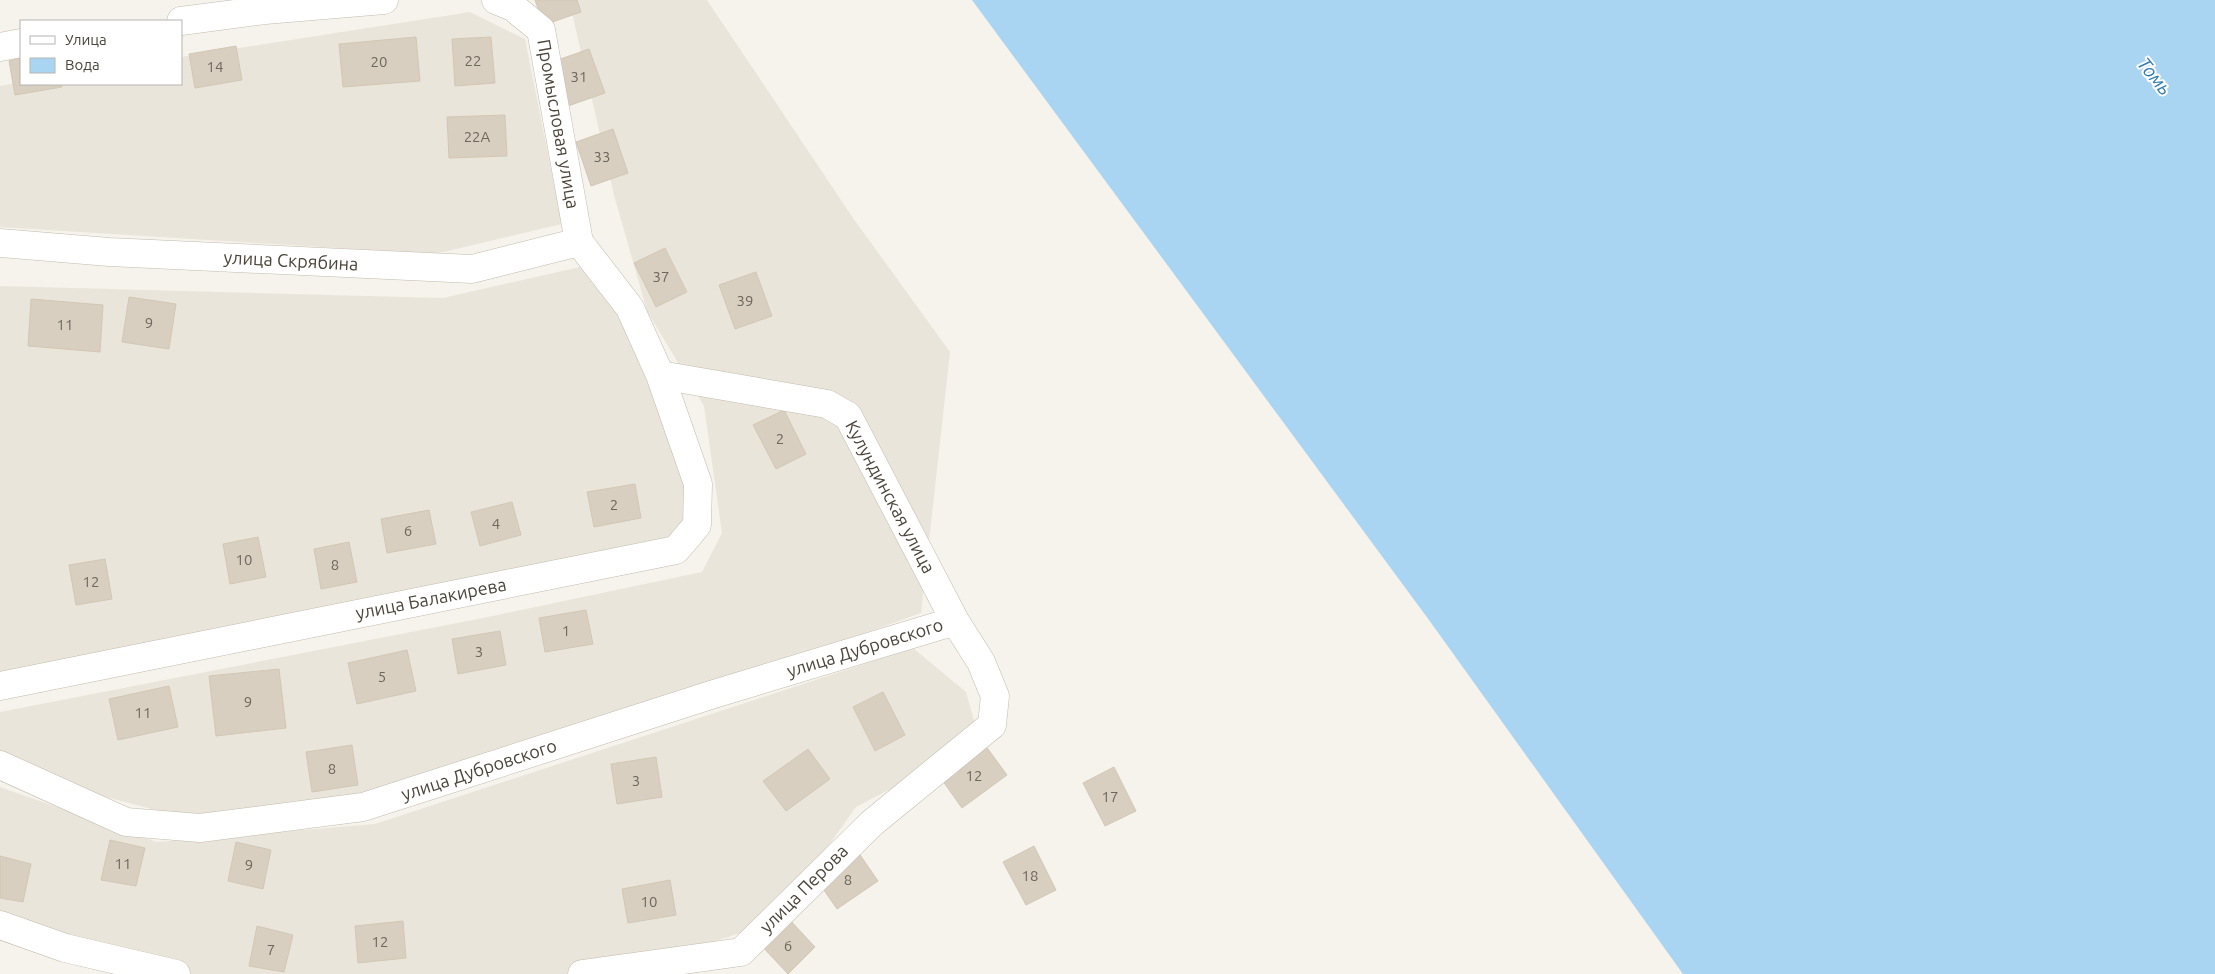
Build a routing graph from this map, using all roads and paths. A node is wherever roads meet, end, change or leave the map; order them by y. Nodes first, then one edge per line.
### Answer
1 (384, 0) edge
2 (496, 0) edge
3 (182, 21) edge
4 (20, 43) edge
5 (0, 47) edge
6 (579, 242) junction
7 (0, 243) edge
8 (660, 374) junction
9 (954, 621) junction
10 (0, 686) edge
11 (992, 725) joint
12 (0, 765) edge
13 (0, 925) edge
14 (741, 963) edge
15 (176, 974) edge
16 (582, 974) edge

1 - 3 street
2 - 6 street, Промысловая улица
4 - 5 street
6 - 7 street, улица Скрябина
6 - 8 street, улица Балакирева
8 - 9 street, Кулундинская улица
8 - 10 street, улица Балакирева
9 - 11 street, Кулундинская улица
9 - 12 street, улица Дубровского
11 - 14 street, улица Перова
13 - 15 street
14 - 16 street, улица Перова

